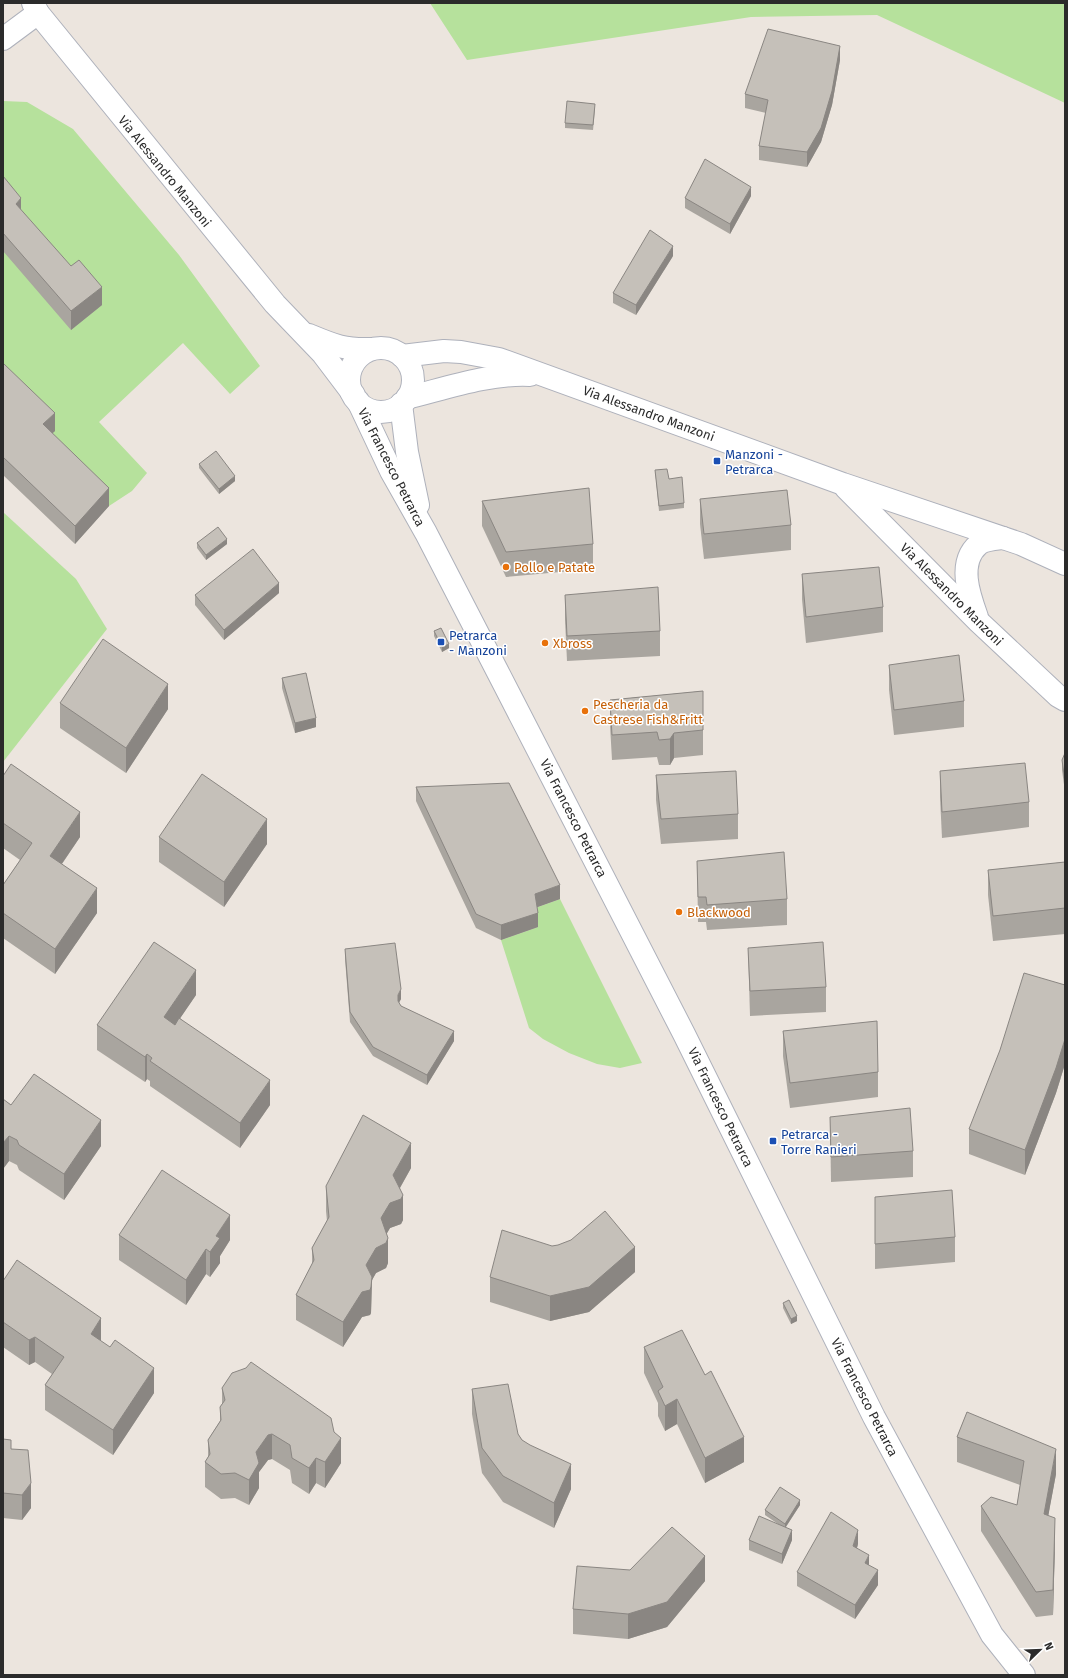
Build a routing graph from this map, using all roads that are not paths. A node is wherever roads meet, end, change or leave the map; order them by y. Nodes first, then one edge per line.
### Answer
1 (35, 8) edge
2 (3, 39) edge
3 (304, 333) junction
4 (371, 350) junction
5 (402, 356) junction
6 (545, 375) junction
7 (356, 398) junction
8 (404, 401) junction
9 (843, 484) junction
10 (426, 533) junction
11 (1003, 538) junction
12 (1065, 564) edge
13 (979, 622) junction
14 (1065, 700) edge
15 (1024, 1675) edge

1 - 2 street
1 - 3 street, Via Alessandro Manzoni
3 - 4 street, Via Alessandro Manzoni
3 - 7 street, Via Alessandro Manzoni
4 - 5 street
4 - 7 street
5 - 6 street, Via Alessandro Manzoni
5 - 8 street
6 - 8 street, Via Alessandro Manzoni
6 - 9 street, Via Alessandro Manzoni
7 - 8 street
7 - 10 street, Via Francesco Petrarca
8 - 10 street, Via Francesco Petrarca
9 - 11 street, Via Alessandro Manzoni
9 - 13 street, Via Alessandro Manzoni
10 - 15 street, Via Francesco Petrarca
11 - 12 street, Via Alessandro Manzoni
11 - 13 street
13 - 14 street, Via Alessandro Manzoni

